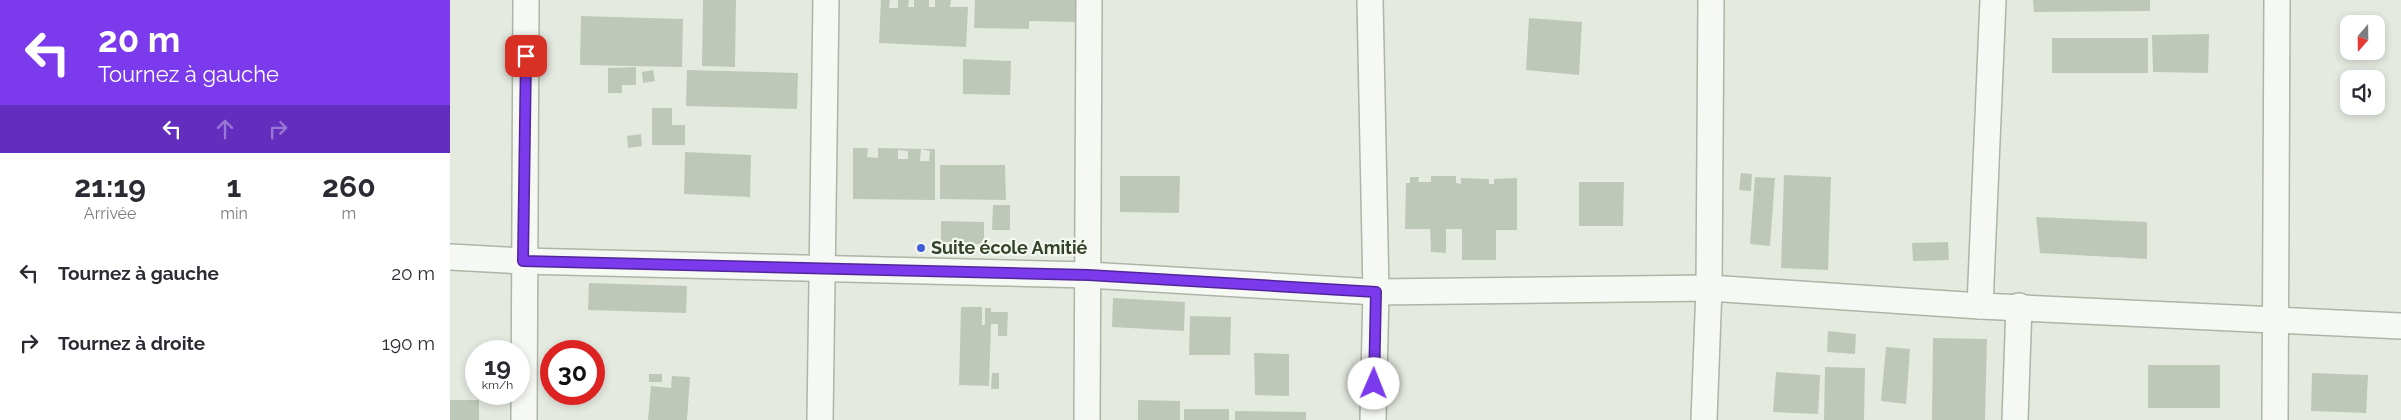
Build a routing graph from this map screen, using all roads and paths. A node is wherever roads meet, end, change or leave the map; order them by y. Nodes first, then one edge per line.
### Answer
1 (526, 0) edge
2 (826, 0) edge
3 (1089, 0) edge
4 (1370, 0) edge
5 (1711, 0) edge
6 (1993, 0) edge
7 (2277, 0) edge
8 (450, 257) edge
9 (523, 261) junction
10 (822, 266) junction
11 (1088, 275) junction
12 (1709, 288) junction
13 (1376, 292) junction
14 (1980, 306) junction
15 (2019, 306) junction
16 (2275, 318) junction
17 (2401, 326) edge
18 (524, 420) edge
19 (820, 420) edge
20 (1087, 420) edge
21 (1373, 420) edge
22 (1704, 420) edge
23 (2015, 420) edge
24 (2275, 420) edge

1 - 9 street
2 - 10 street
3 - 11 street
4 - 13 street
5 - 12 street
6 - 14 street
7 - 16 street
8 - 9 street
9 - 10 street
9 - 18 street
10 - 11 street
10 - 19 street
11 - 13 street
11 - 20 street
12 - 13 street
12 - 14 street
12 - 22 street
13 - 21 street
14 - 15 street
15 - 16 street
15 - 23 street
16 - 17 street
16 - 24 street

